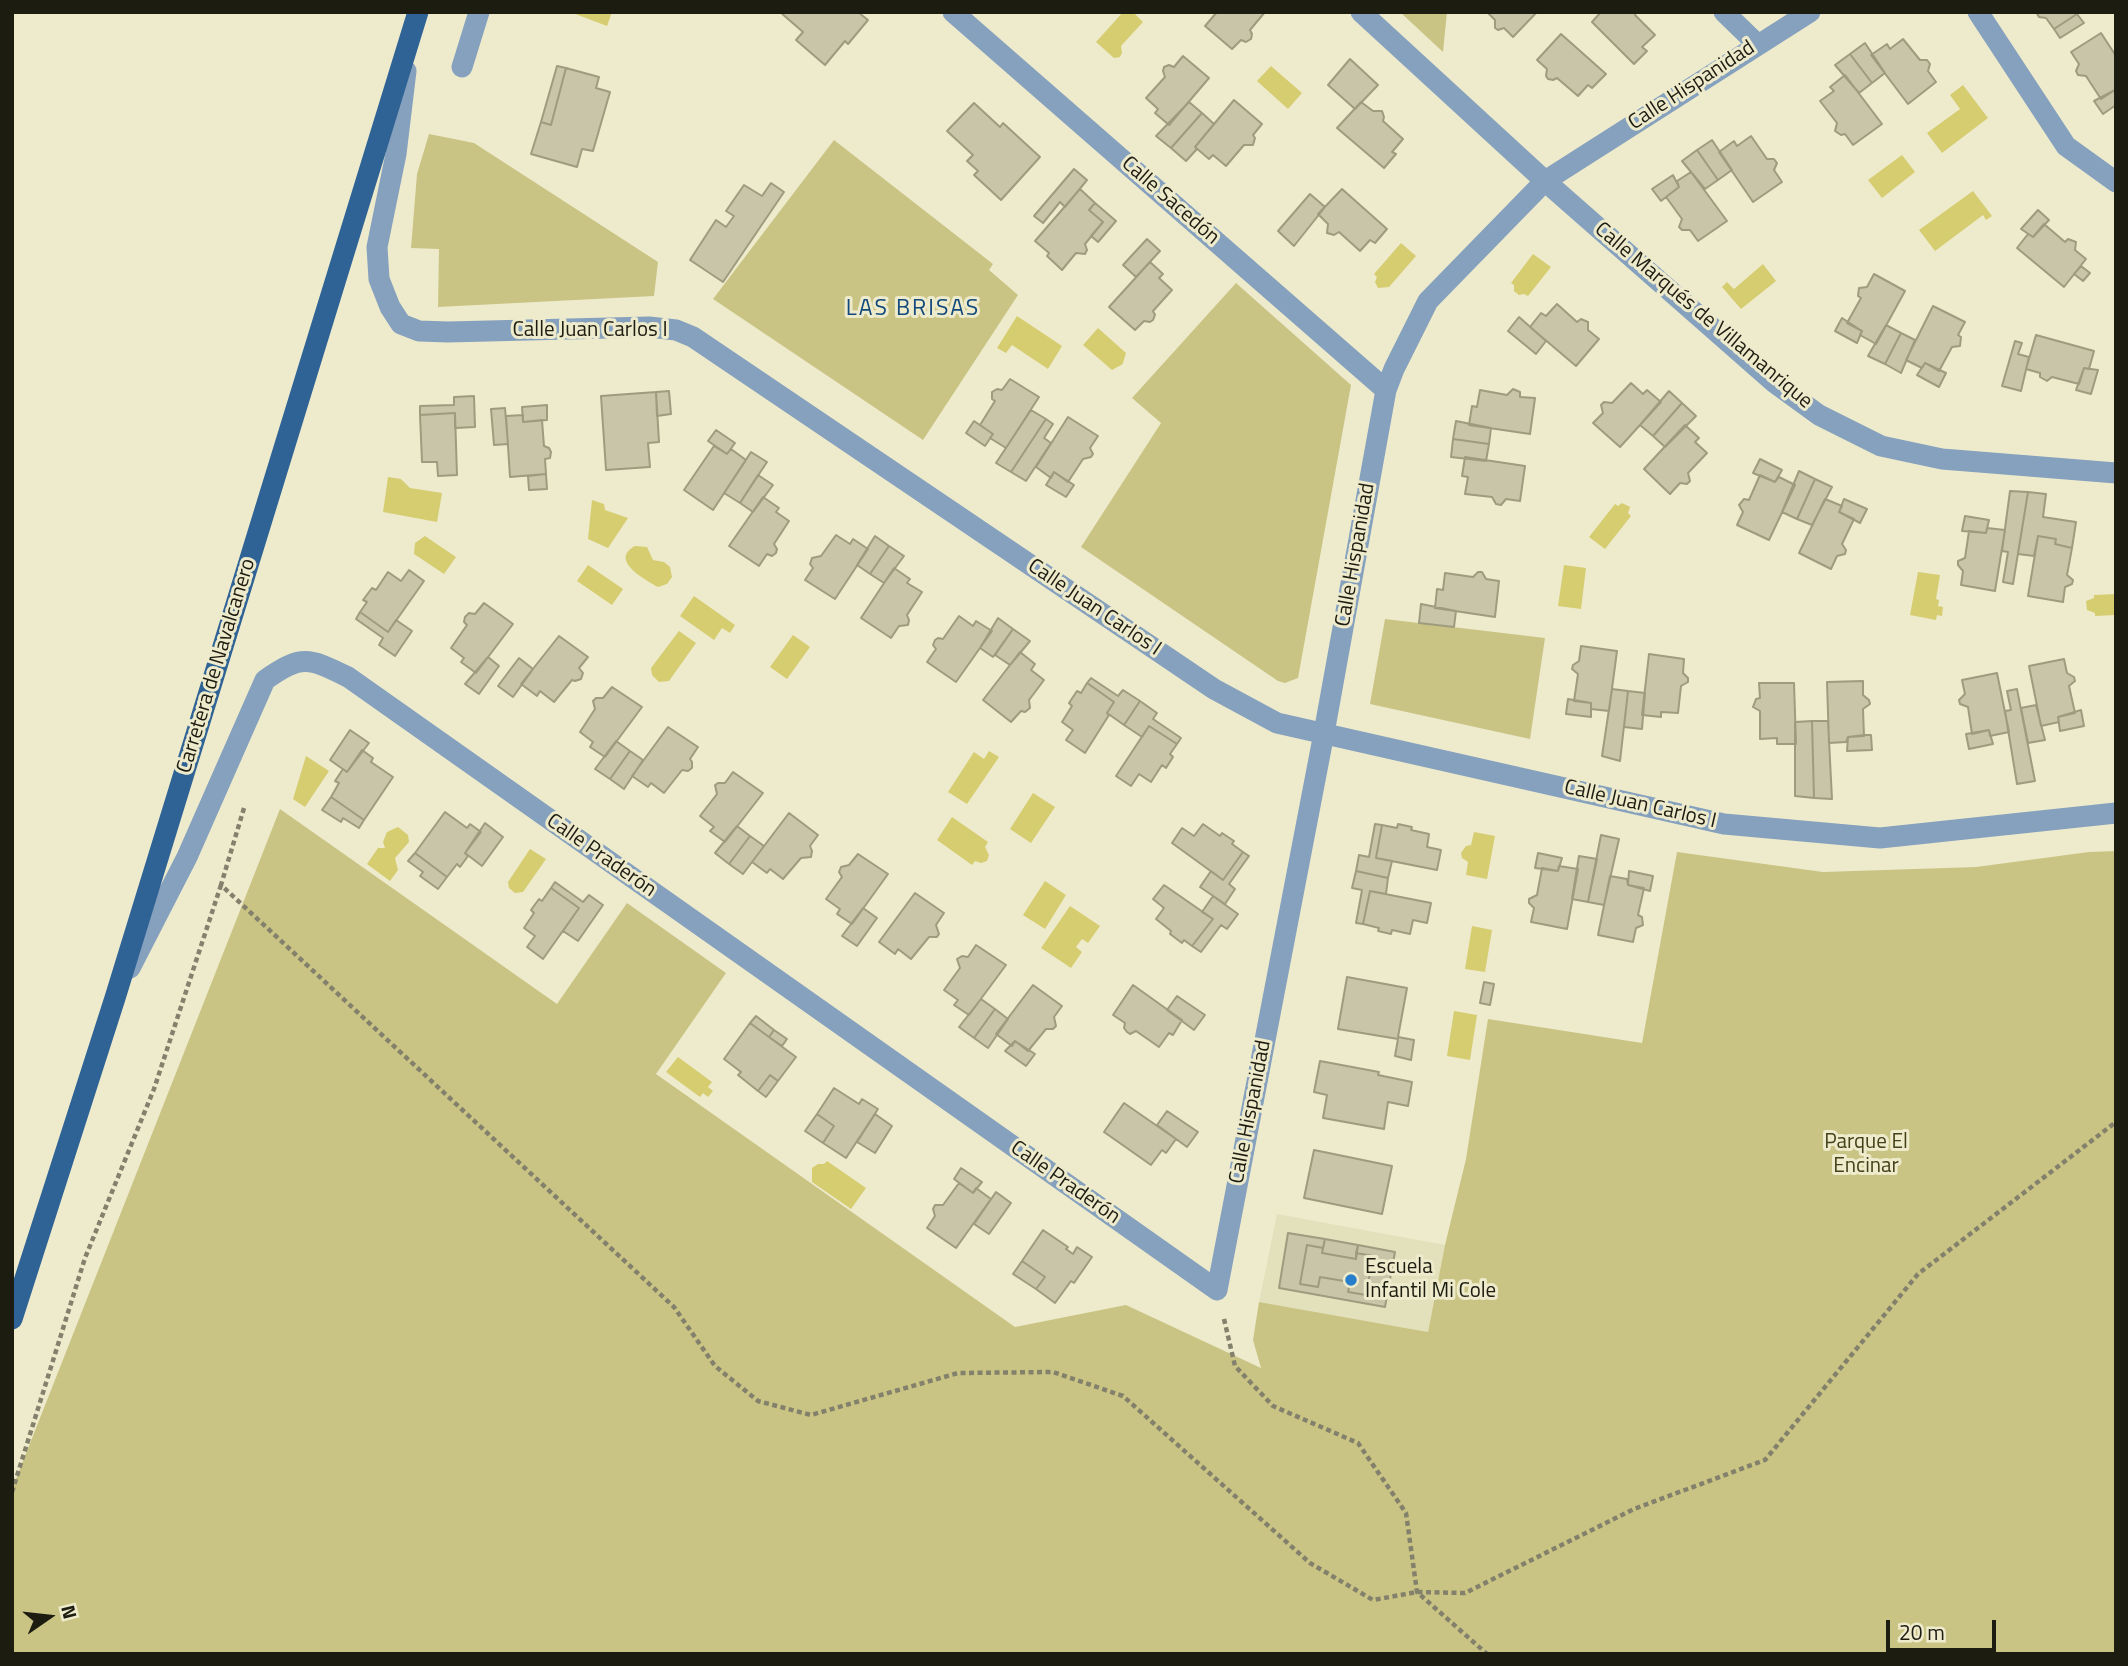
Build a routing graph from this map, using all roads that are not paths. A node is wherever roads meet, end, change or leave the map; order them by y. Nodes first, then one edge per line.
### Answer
1 (418, 12) edge
2 (479, 12) edge
3 (953, 12) edge
4 (1361, 12) edge
5 (1724, 12) edge
6 (1810, 12) edge
7 (1978, 12) edge
8 (409, 43) junction
9 (1758, 44) junction
10 (462, 67) dead end
11 (1545, 181) junction
12 (2116, 182) edge
13 (1386, 390) junction
14 (2116, 473) edge
15 (1324, 733) junction
16 (2116, 813) edge
17 (115, 998) junction
18 (1217, 1290) joint
19 (12, 1319) edge

1 - 8 main road, Carretera de Navalcanero
2 - 10 street
3 - 13 street, Calle Sacedón
4 - 11 street, Calle Marqués de Villamanrique
5 - 9 street
6 - 9 street, Calle Hispanidad
7 - 12 street
8 - 15 street, Calle Juan Carlos I
8 - 17 main road, Carretera de Navalcanero
9 - 11 street, Calle Hispanidad
11 - 13 street, Calle Hispanidad
11 - 14 street, Calle Marqués de Villamanrique
13 - 15 street, Calle Hispanidad
15 - 16 street, Calle Juan Carlos I
15 - 18 street, Calle Hispanidad
17 - 18 street, Calle Praderón
17 - 19 main road, Carretera de Navalcanero

